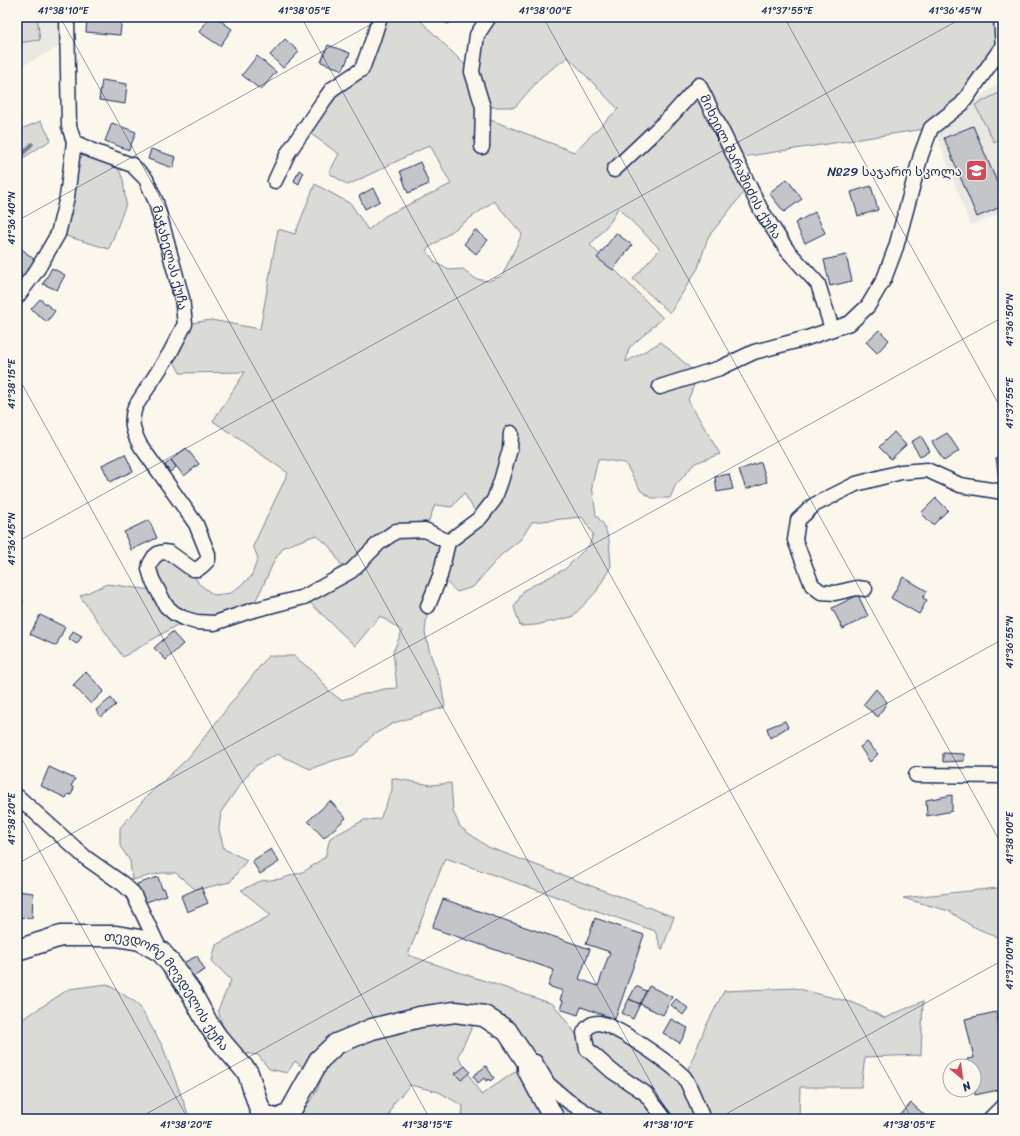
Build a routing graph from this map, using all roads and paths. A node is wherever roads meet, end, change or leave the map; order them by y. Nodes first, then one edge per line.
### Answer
1 (67, 17) edge
2 (380, 17) edge
3 (489, 17) edge
4 (1001, 17) edge
5 (1003, 48) edge
6 (74, 142) junction
7 (482, 147) dead end
8 (614, 170) dead end
9 (275, 180) dead end
10 (17, 297) edge
11 (832, 329) junction
12 (660, 387) dead end
13 (511, 433) dead end
14 (1003, 492) edge
15 (448, 542) junction
16 (865, 589) dead end
17 (428, 606) dead end
18 (916, 775) dead end
19 (1003, 776) edge
20 (17, 796) edge
21 (17, 950) edge
22 (161, 952) junction
23 (528, 1063) junction
24 (1003, 1106) edge
25 (274, 1119) edge
26 (278, 1119) edge
27 (554, 1119) edge
28 (596, 1119) edge
29 (665, 1119) edge
30 (704, 1119) edge
31 (990, 1119) edge

1 - 6 street
2 - 9 street
3 - 7 street
4 - 5 street
5 - 11 street
6 - 10 street
6 - 15 street, მაჭახელას ქუჩა
8 - 11 street, მიხეილ შარაშიძის ქუჩა
11 - 12 street
13 - 15 street
14 - 16 street
15 - 17 street
18 - 19 street
20 - 22 street
21 - 22 street, თევდორე მღვდელის ქუჩა
22 - 25 street, თევდორე მღვდელის ქუჩა
23 - 26 street
23 - 27 street
23 - 28 street
24 - 31 street
29 - 30 street

